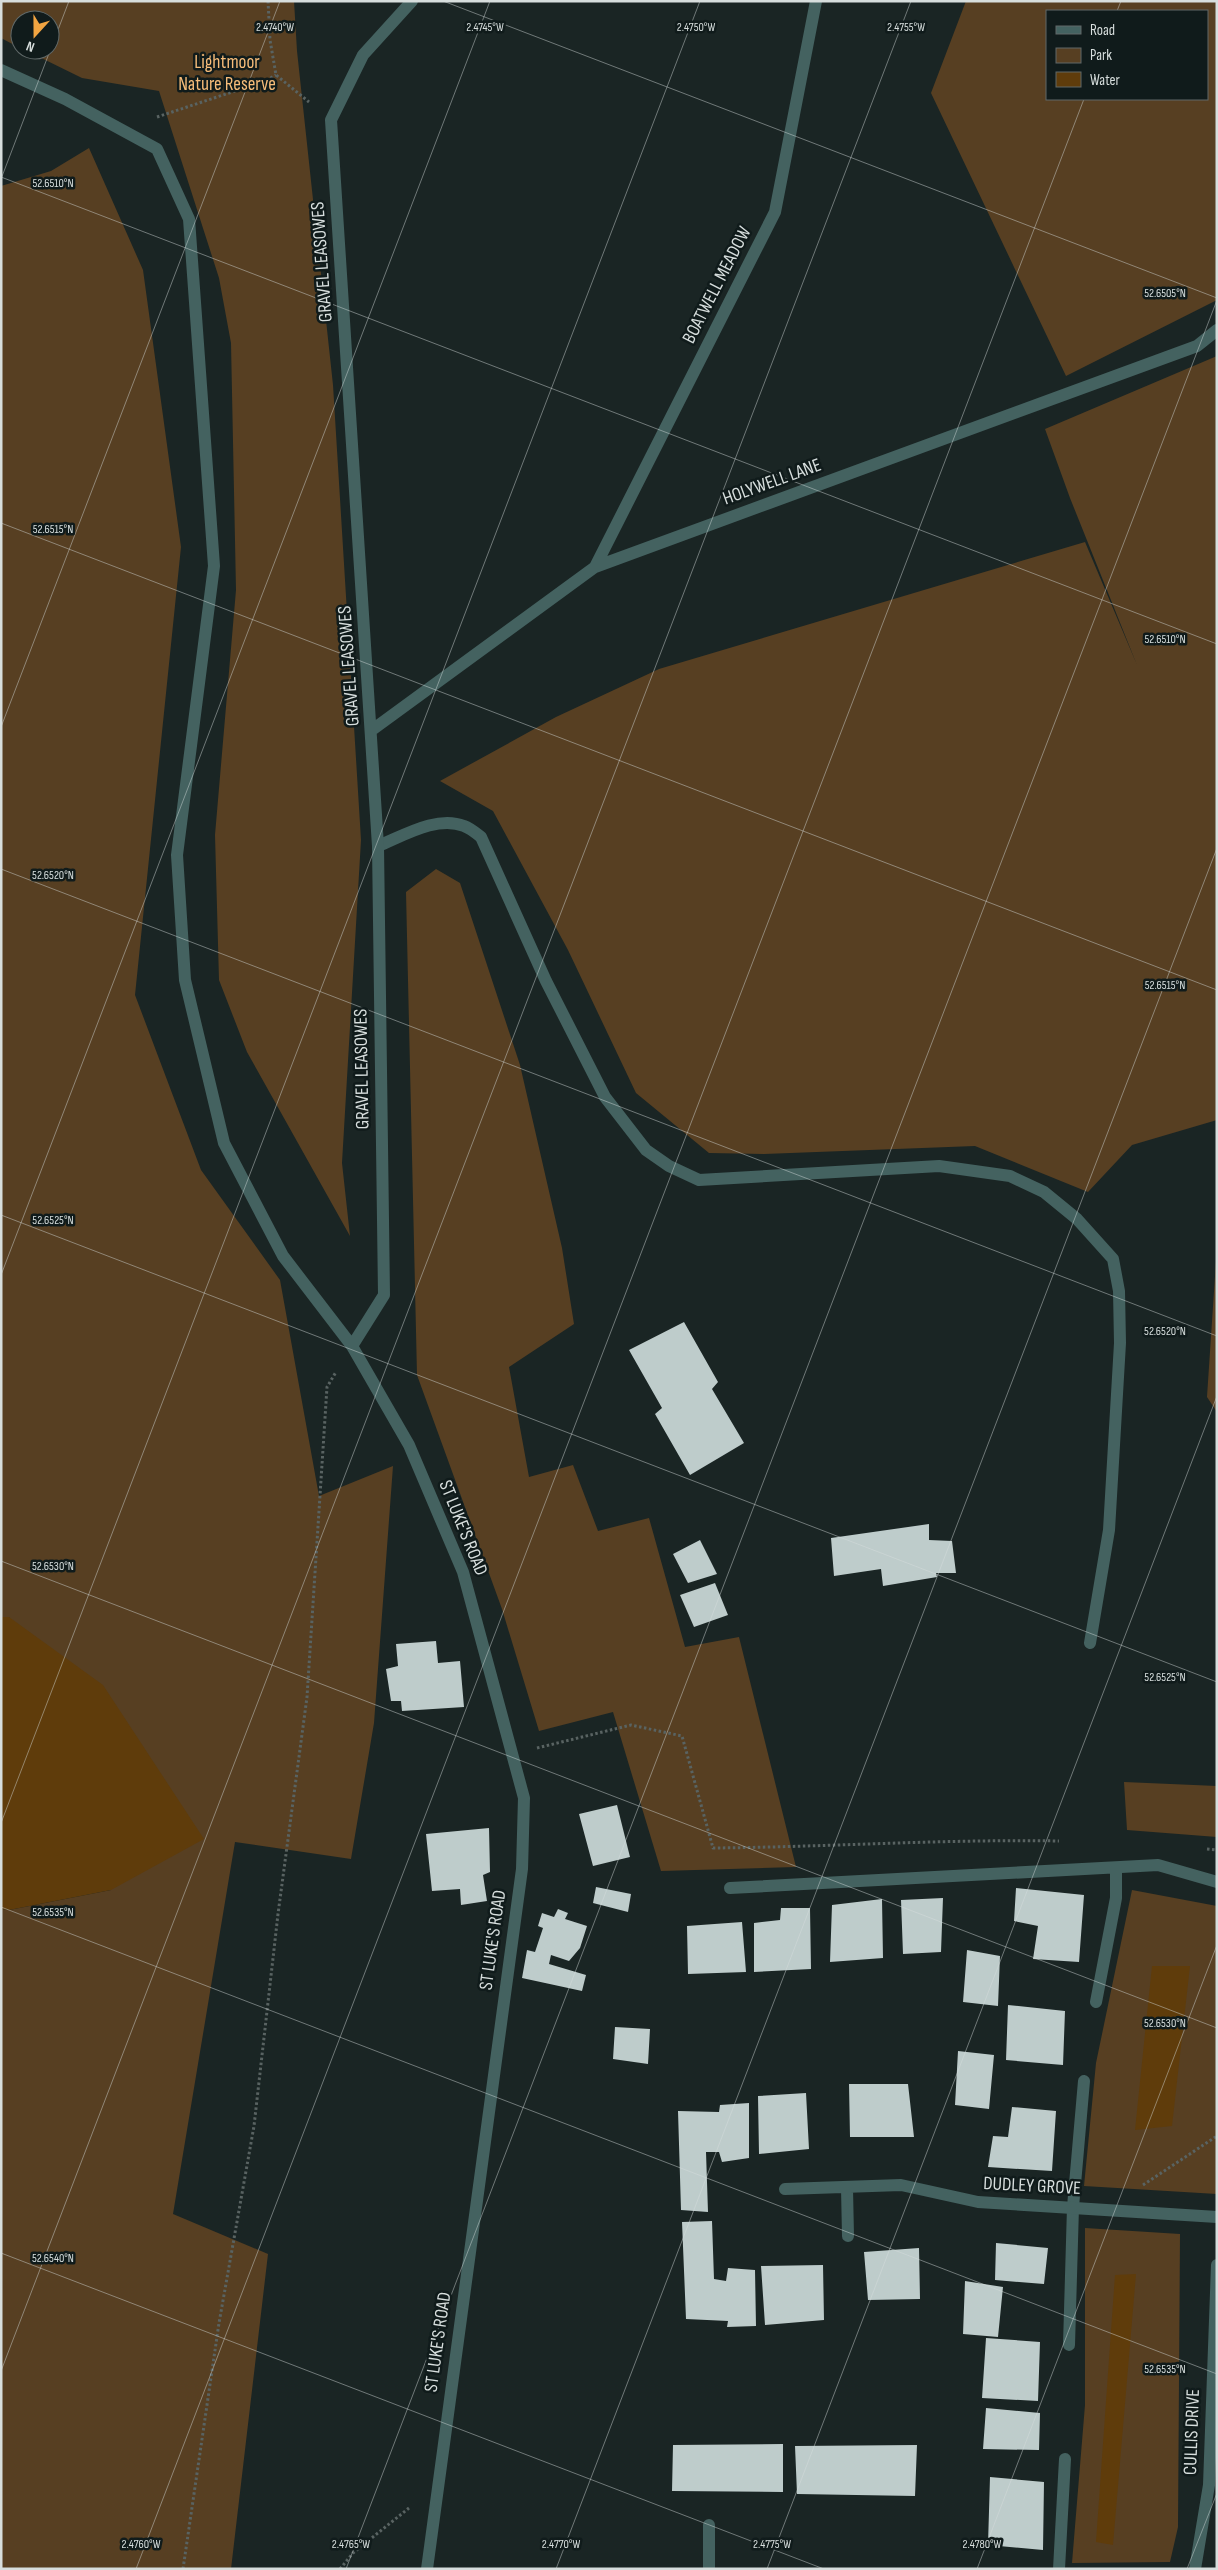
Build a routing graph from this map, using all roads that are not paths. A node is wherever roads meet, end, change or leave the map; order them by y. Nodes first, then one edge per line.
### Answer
1 (412, 1) edge
2 (816, 1) edge
3 (1, 70) edge
4 (1217, 330) edge
5 (595, 567) junction
6 (372, 730) junction
7 (378, 846) junction
8 (352, 1346) junction
9 (1090, 1643) dead end
10 (1116, 1869) junction
11 (1217, 1882) edge
12 (730, 1888) dead end
13 (1096, 2002) dead end
14 (1084, 2081) dead end
15 (785, 2188) dead end
16 (848, 2188) junction
17 (1073, 2207) junction
18 (1217, 2217) edge
19 (848, 2236) dead end
20 (1217, 2265) edge
21 (1070, 2345) dead end
22 (1065, 2459) dead end
23 (709, 2525) dead end
24 (427, 2569) edge
25 (709, 2569) edge
26 (1059, 2569) edge
27 (1195, 2569) edge

1 - 6 street, GRAVEL LEASOWES
2 - 5 street, BOATWELL MEADOW
3 - 8 street, ST LUKE'S ROAD
4 - 5 street, HOLYWELL LANE
5 - 6 street, HOLYWELL LANE
6 - 7 street, GRAVEL LEASOWES
7 - 8 street, GRAVEL LEASOWES
7 - 9 street
8 - 24 street, ST LUKE'S ROAD
10 - 11 street
10 - 12 street
10 - 13 street
14 - 17 street
15 - 16 street, DUDLEY GROVE
16 - 17 street, DUDLEY GROVE
16 - 19 street
17 - 18 street, DUDLEY GROVE
17 - 21 street
20 - 27 street, CULLIS DRIVE
22 - 26 street
23 - 25 street

